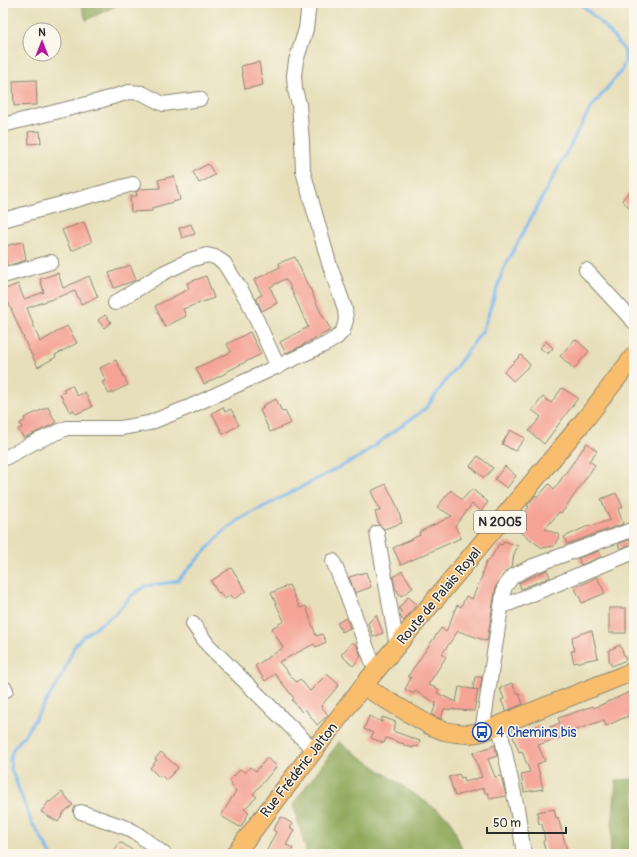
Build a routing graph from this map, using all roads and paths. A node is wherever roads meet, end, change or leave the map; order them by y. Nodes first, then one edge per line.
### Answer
1 (309, 3) edge
2 (200, 99) dead end
3 (3, 125) edge
4 (133, 184) dead end
5 (3, 220) edge
6 (51, 262) dead end
7 (586, 270) dead end
8 (3, 276) edge
9 (115, 303) dead end
10 (634, 322) edge
11 (634, 356) edge
12 (278, 367) junction
13 (3, 459) edge
14 (634, 529) edge
15 (377, 533) dead end
16 (634, 552) edge
17 (333, 561) dead end
18 (501, 608) junction
19 (193, 624) dead end
20 (397, 646) junction
21 (634, 671) edge
22 (376, 672) junction
23 (364, 686) junction
24 (499, 725) junction
25 (482, 732) junction
26 (315, 751) junction
27 (81, 812) dead end
28 (164, 854) edge
29 (235, 854) edge
30 (524, 854) edge

1 - 12 street
2 - 3 street
4 - 5 street
6 - 8 street
7 - 10 street
9 - 12 street
11 - 20 main road, Route de Palais Royal / N 2005
12 - 13 street
14 - 18 street
15 - 20 street
16 - 18 street
17 - 22 street
18 - 25 street
19 - 26 street
20 - 22 main road, Route de Palais Royal / N 2005
21 - 24 main road
22 - 23 main road, Route de Palais Royal / N 2005
23 - 25 main road
23 - 26 main road, Rue Frédéric Jalton / N 2005
24 - 25 main road
24 - 30 street
26 - 29 main road, Rue Frédéric Jalton / N 2005
27 - 28 street

